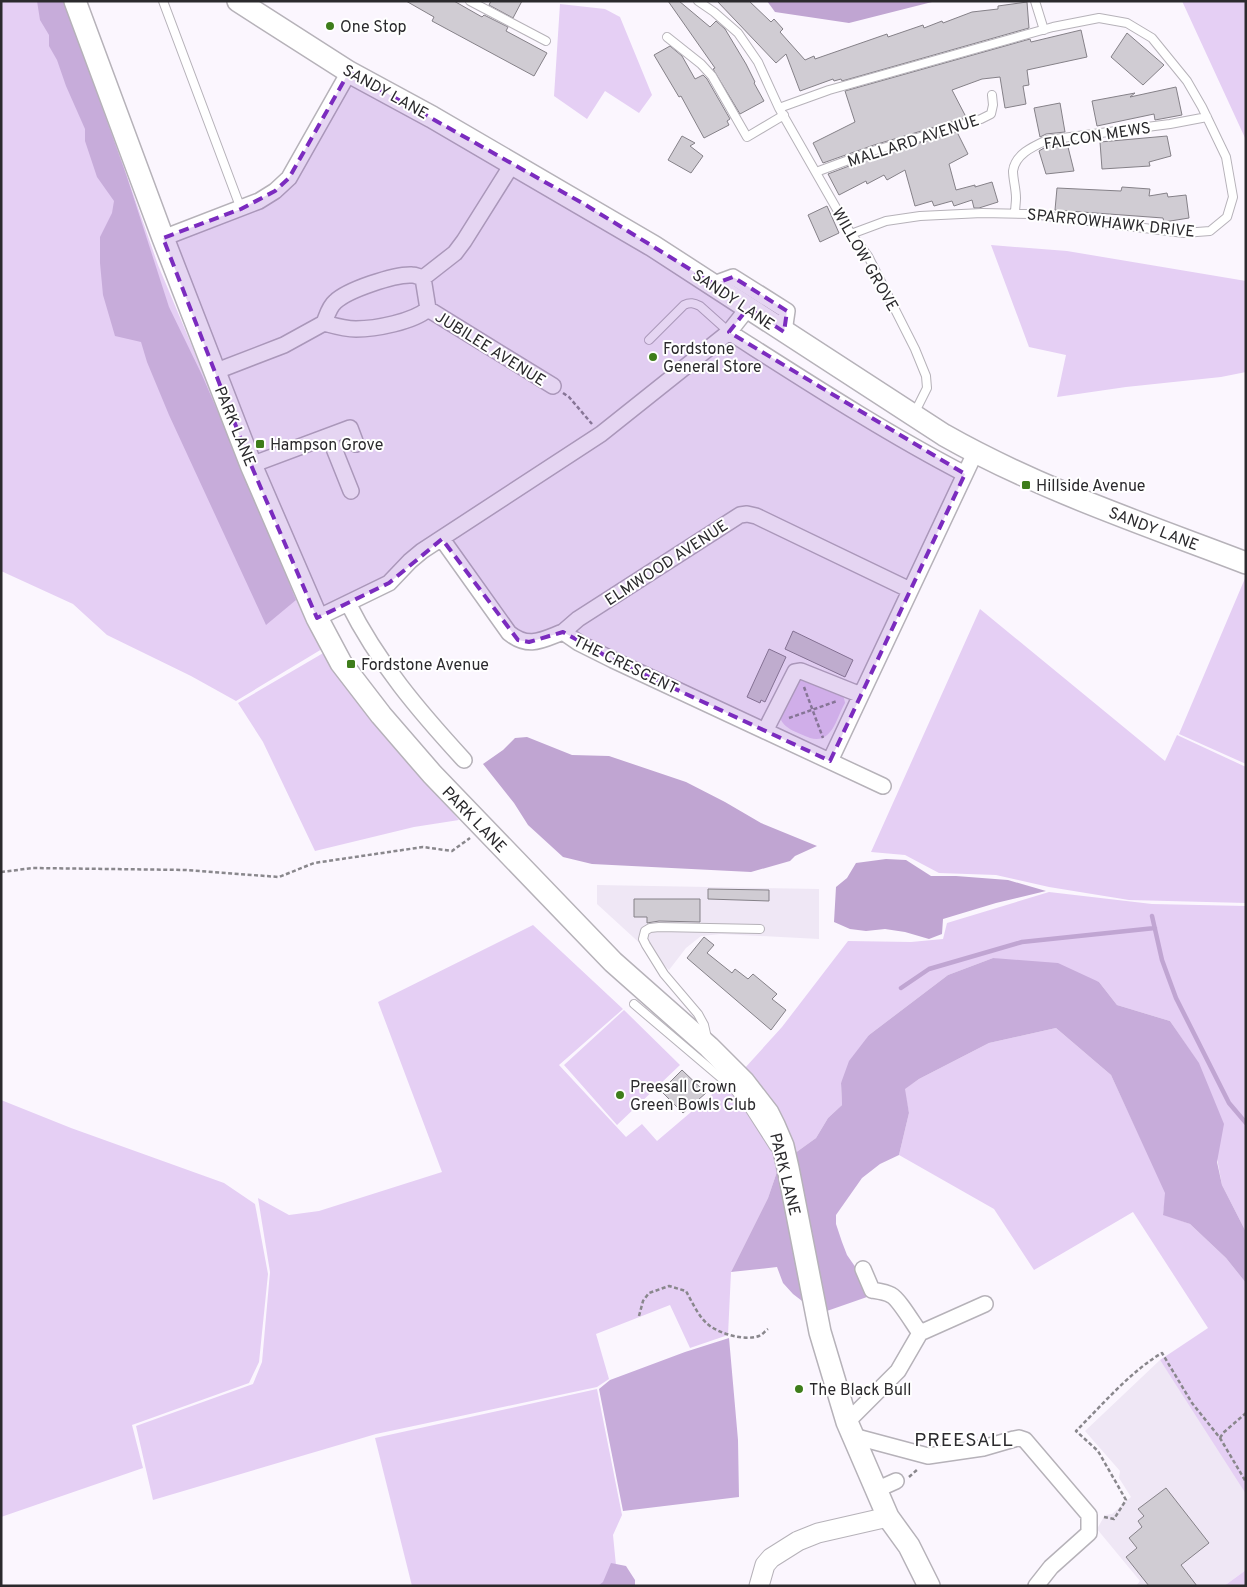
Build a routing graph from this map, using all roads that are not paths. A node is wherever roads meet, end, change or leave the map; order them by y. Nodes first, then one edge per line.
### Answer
1 (75, 1) edge
2 (163, 1) edge
3 (238, 1) edge
4 (470, 1) edge
5 (698, 1) edge
6 (1035, 1) edge
7 (1044, 30) junction
8 (667, 37) dead end
9 (546, 41) dead end
10 (349, 72) junction
11 (992, 95) dead end
12 (780, 108) junction
13 (784, 115) junction
14 (1206, 117) junction
15 (513, 163) junction
16 (816, 172) junction
17 (240, 210) junction
18 (1015, 214) junction
19 (851, 234) junction
20 (163, 238) junction
21 (423, 278) junction
22 (714, 284) junction
23 (748, 308) junction
24 (428, 309) junction
25 (324, 323) junction
26 (729, 332) junction
27 (784, 332) junction
28 (649, 340) dead end
29 (214, 372) junction
30 (554, 386) road end
31 (913, 415) junction
32 (329, 436) junction
33 (356, 444) dead end
34 (975, 453) junction
35 (251, 465) junction
36 (965, 474) junction
37 (351, 491) dead end
38 (442, 539) junction
39 (1246, 563) edge
40 (910, 590) junction
41 (348, 603) junction
42 (317, 618) junction
43 (563, 632) junction
44 (861, 696) junction
45 (765, 731) junction
46 (464, 760) dead end
47 (830, 760) junction
48 (883, 786) dead end
49 (760, 929) dead end
50 (634, 1004) dead end
51 (709, 1047) junction
52 (785, 1156) junction
53 (863, 1269) dead end
54 (985, 1304) dead end
55 (920, 1333) junction
56 (850, 1429) junction
57 (896, 1482) road end
58 (876, 1490) junction
59 (888, 1517) junction
60 (759, 1586) edge
61 (929, 1586) edge
62 (1036, 1586) edge

1 - 20 main road, PARK LANE
2 - 17 lane
3 - 10 main road, SANDY LANE
4 - 9 lane
5 - 12 lane, WILLOW GROVE
6 - 7 lane
7 - 12 lane, SPARROWHAWK DRIVE
7 - 14 lane, SPARROWHAWK DRIVE
8 - 13 lane
10 - 15 main road, SANDY LANE
10 - 17 street
11 - 16 lane, MALLARD AVENUE
12 - 13 lane, WILLOW GROVE
13 - 16 lane, WILLOW GROVE
14 - 18 lane, FALCON MEWS
14 - 18 lane, SPARROWHAWK DRIVE
15 - 21 street
15 - 22 main road, SANDY LANE
16 - 19 lane, WILLOW GROVE
17 - 20 street
18 - 19 lane, SPARROWHAWK DRIVE
19 - 31 lane, WILLOW GROVE
20 - 29 main road, PARK LANE
21 - 24 street
21 - 25 street
22 - 23 main road, SANDY LANE
22 - 27 street
23 - 26 street
23 - 27 main road, SANDY LANE
24 - 25 street
24 - 30 street, JUBILEE AVENUE
25 - 29 street
26 - 28 lane
26 - 36 street, SANDY LANE
26 - 38 street
27 - 31 main road, SANDY LANE
29 - 35 main road, PARK LANE
31 - 34 main road, SANDY LANE
32 - 33 street
32 - 35 street
32 - 37 street
34 - 36 street
34 - 39 main road, SANDY LANE
35 - 42 main road, PARK LANE
36 - 40 street
38 - 41 street
38 - 43 street, THE CRESCENT
40 - 43 street, ELMWOOD AVENUE
40 - 44 street
41 - 42 street
41 - 46 street
42 - 51 main road, PARK LANE
43 - 45 street, THE CRESCENT
44 - 45 street
44 - 47 street
45 - 47 street, THE CRESCENT
47 - 48 street, THE CRESCENT
49 - 51 lane
50 - 52 lane
51 - 52 main road, PARK LANE
52 - 56 main road, PARK LANE
53 - 55 street
54 - 55 street
55 - 56 street
56 - 58 main road, PARK LANE
56 - 62 street
57 - 58 street
58 - 59 main road, PARK LANE
59 - 60 street
59 - 61 main road, PARK LANE

